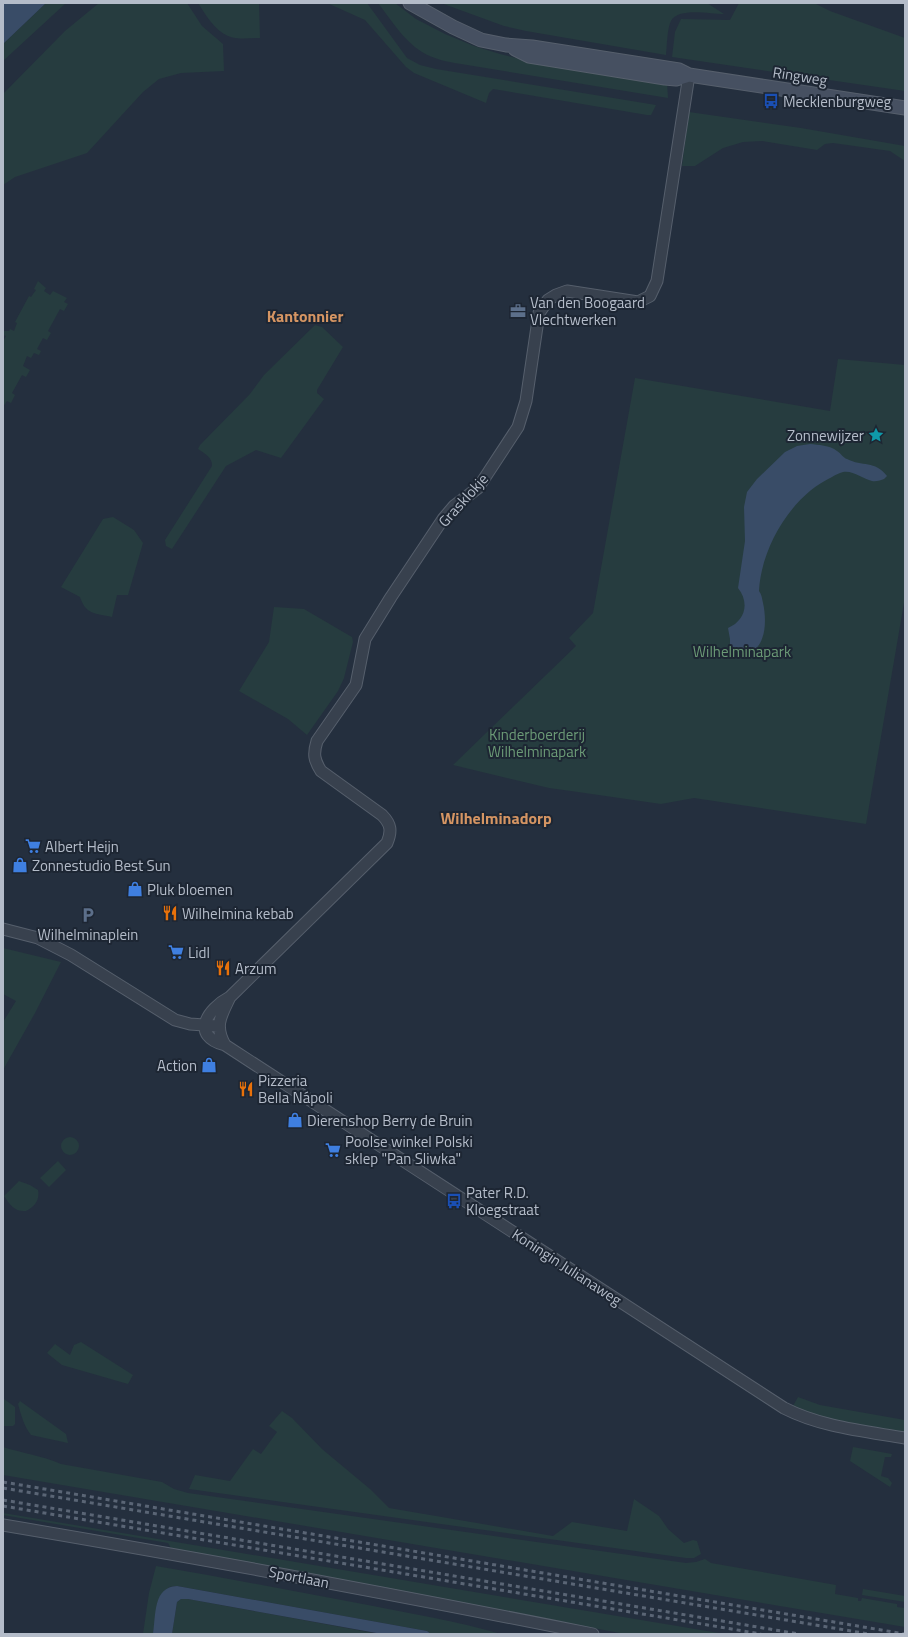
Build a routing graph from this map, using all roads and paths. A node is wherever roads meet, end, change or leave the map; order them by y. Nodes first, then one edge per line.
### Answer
1 (410, 3) edge
2 (689, 75) junction
3 (905, 108) edge
4 (3, 929) edge
5 (230, 997) junction
6 (205, 1025) junction
7 (218, 1026) junction
8 (225, 1045) junction
9 (905, 1438) edge
10 (3, 1525) edge
11 (593, 1634) edge

1 - 2 main road, Ringweg
2 - 3 main road, Ringweg
2 - 5 street, Grasklokje
4 - 6 street
5 - 6 street
5 - 7 street
6 - 7 street
6 - 8 street, Koningin Julianaweg
7 - 8 street
8 - 9 street, Koningin Julianaweg
10 - 11 street, Sportlaan

